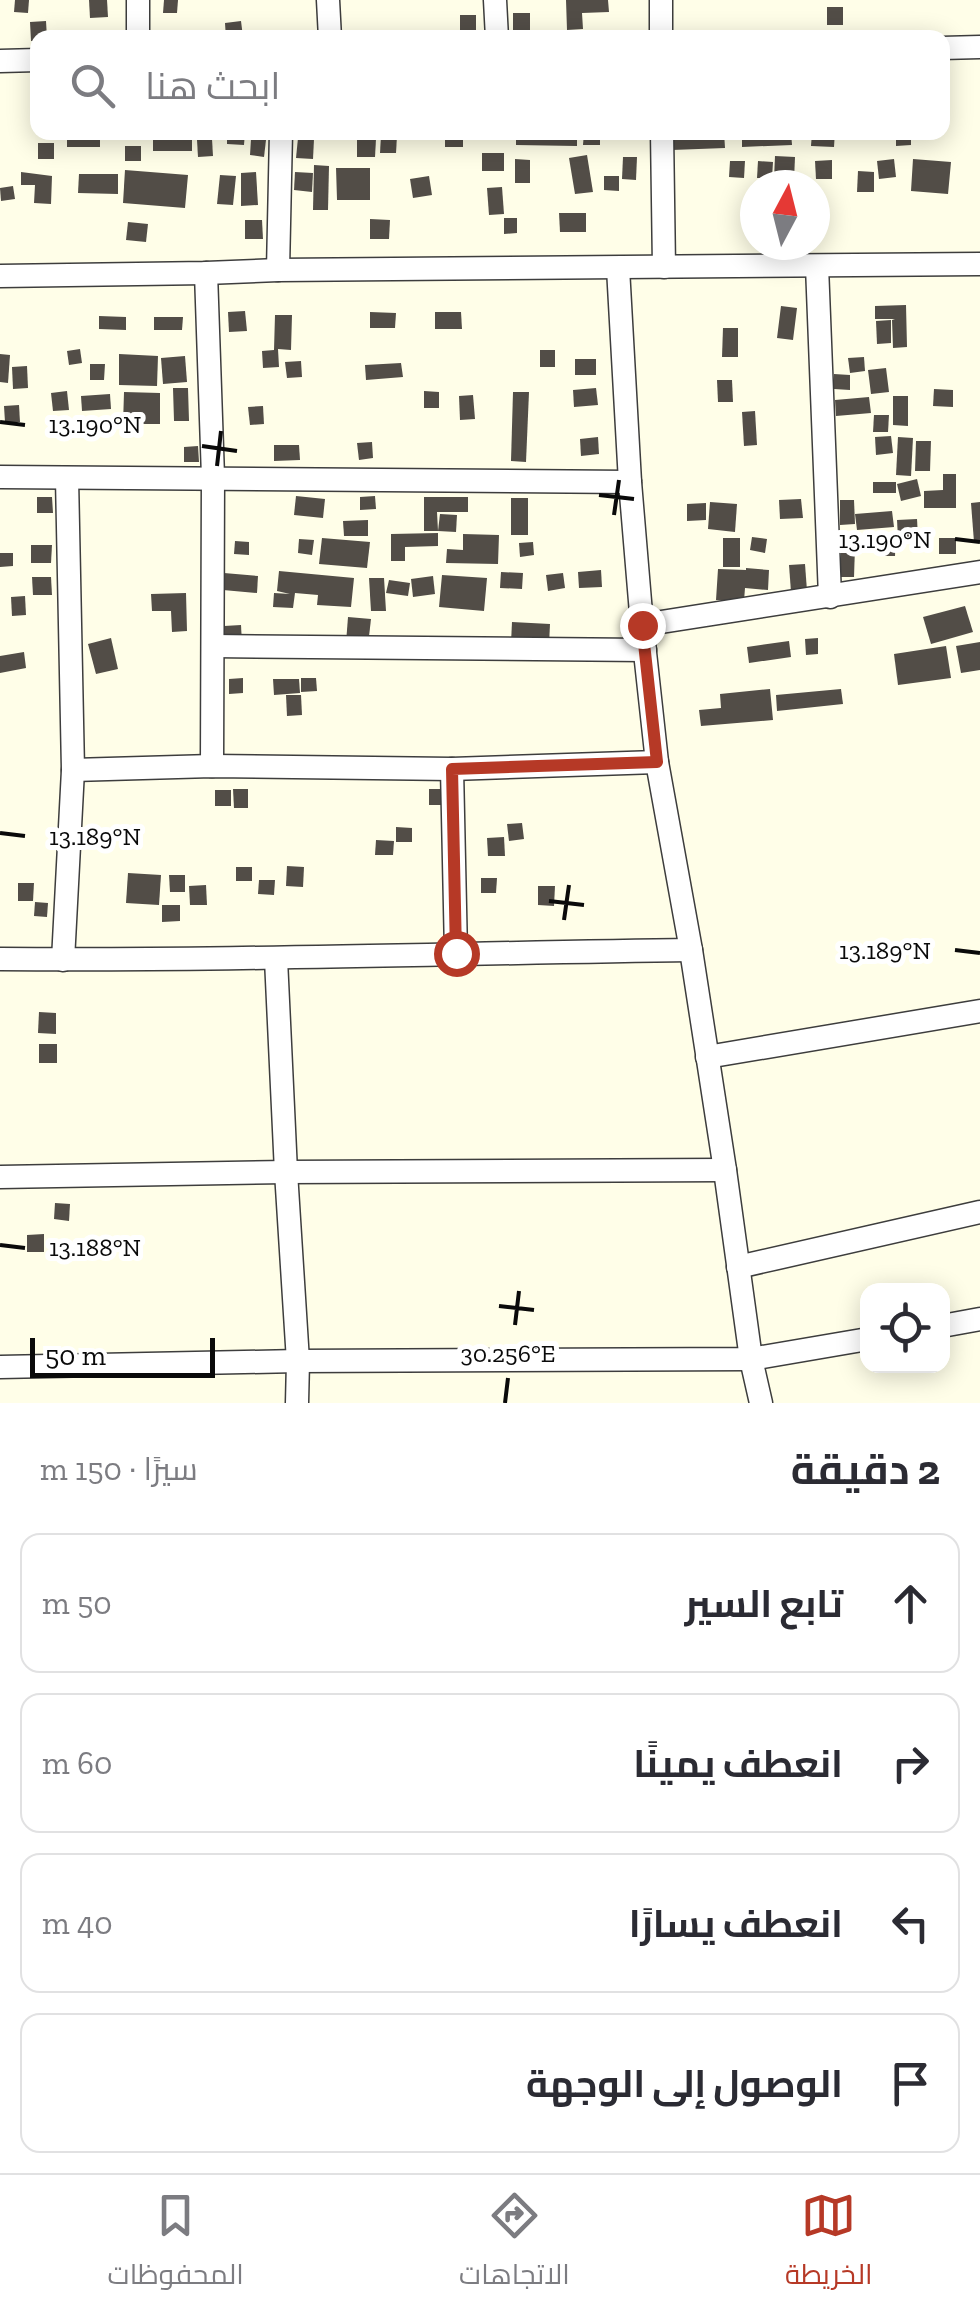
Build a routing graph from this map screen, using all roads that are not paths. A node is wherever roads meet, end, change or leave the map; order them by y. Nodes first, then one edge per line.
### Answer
1 (138, 0) edge
2 (328, 0) edge
3 (495, 0) edge
4 (661, 0) edge
5 (138, 30) edge
6 (330, 30) edge
7 (497, 30) edge
8 (662, 30) edge
9 (980, 47) edge
10 (950, 48) edge
11 (0, 60) edge
12 (30, 60) edge
13 (281, 140) edge
14 (662, 140) edge
15 (980, 264) edge
16 (816, 266) junction
17 (664, 267) junction
18 (618, 268) junction
19 (278, 270) junction
20 (206, 273) junction
21 (0, 276) edge
22 (213, 477) junction
23 (0, 478) edge
24 (67, 478) junction
25 (630, 482) junction
26 (980, 572) edge
27 (830, 597) junction
28 (642, 625) junction
29 (213, 646) junction
30 (645, 650) junction
31 (657, 762) junction
32 (212, 766) junction
33 (452, 769) junction
34 (73, 770) junction
35 (691, 950) junction
36 (456, 953) junction
37 (0, 959) edge
38 (276, 959) junction
39 (62, 960) junction
40 (980, 1011) edge
41 (707, 1056) junction
42 (725, 1170) junction
43 (286, 1172) junction
44 (0, 1177) edge
45 (980, 1212) edge
46 (738, 1267) junction
47 (980, 1319) edge
48 (950, 1325) edge
49 (860, 1340) edge
50 (298, 1360) junction
51 (751, 1360) junction
52 (0, 1367) edge
53 (298, 1403) edge
54 (762, 1403) edge

1 - 5 street
2 - 6 street
3 - 7 street
4 - 8 street
9 - 10 street
11 - 12 street
13 - 19 street
14 - 17 street
15 - 16 street
16 - 17 street
16 - 27 street
17 - 18 street
18 - 19 street
18 - 25 street
19 - 20 street
20 - 21 street
20 - 22 street
22 - 24 street
22 - 25 street
22 - 29 street
23 - 24 street
24 - 34 street
25 - 28 street
26 - 27 street
27 - 28 street
28 - 30 street
29 - 30 street
29 - 32 street
30 - 31 street
31 - 33 street
31 - 35 street
32 - 33 street
32 - 34 street
33 - 36 street
34 - 39 street
35 - 36 street
35 - 41 street
36 - 38 street
37 - 39 street
38 - 39 street
38 - 43 street
40 - 41 street
41 - 42 street
42 - 43 street
42 - 46 street
43 - 44 street
43 - 50 street
45 - 46 street
46 - 51 street
47 - 48 street
49 - 51 street
50 - 51 street
50 - 52 street
50 - 53 street
51 - 54 street

